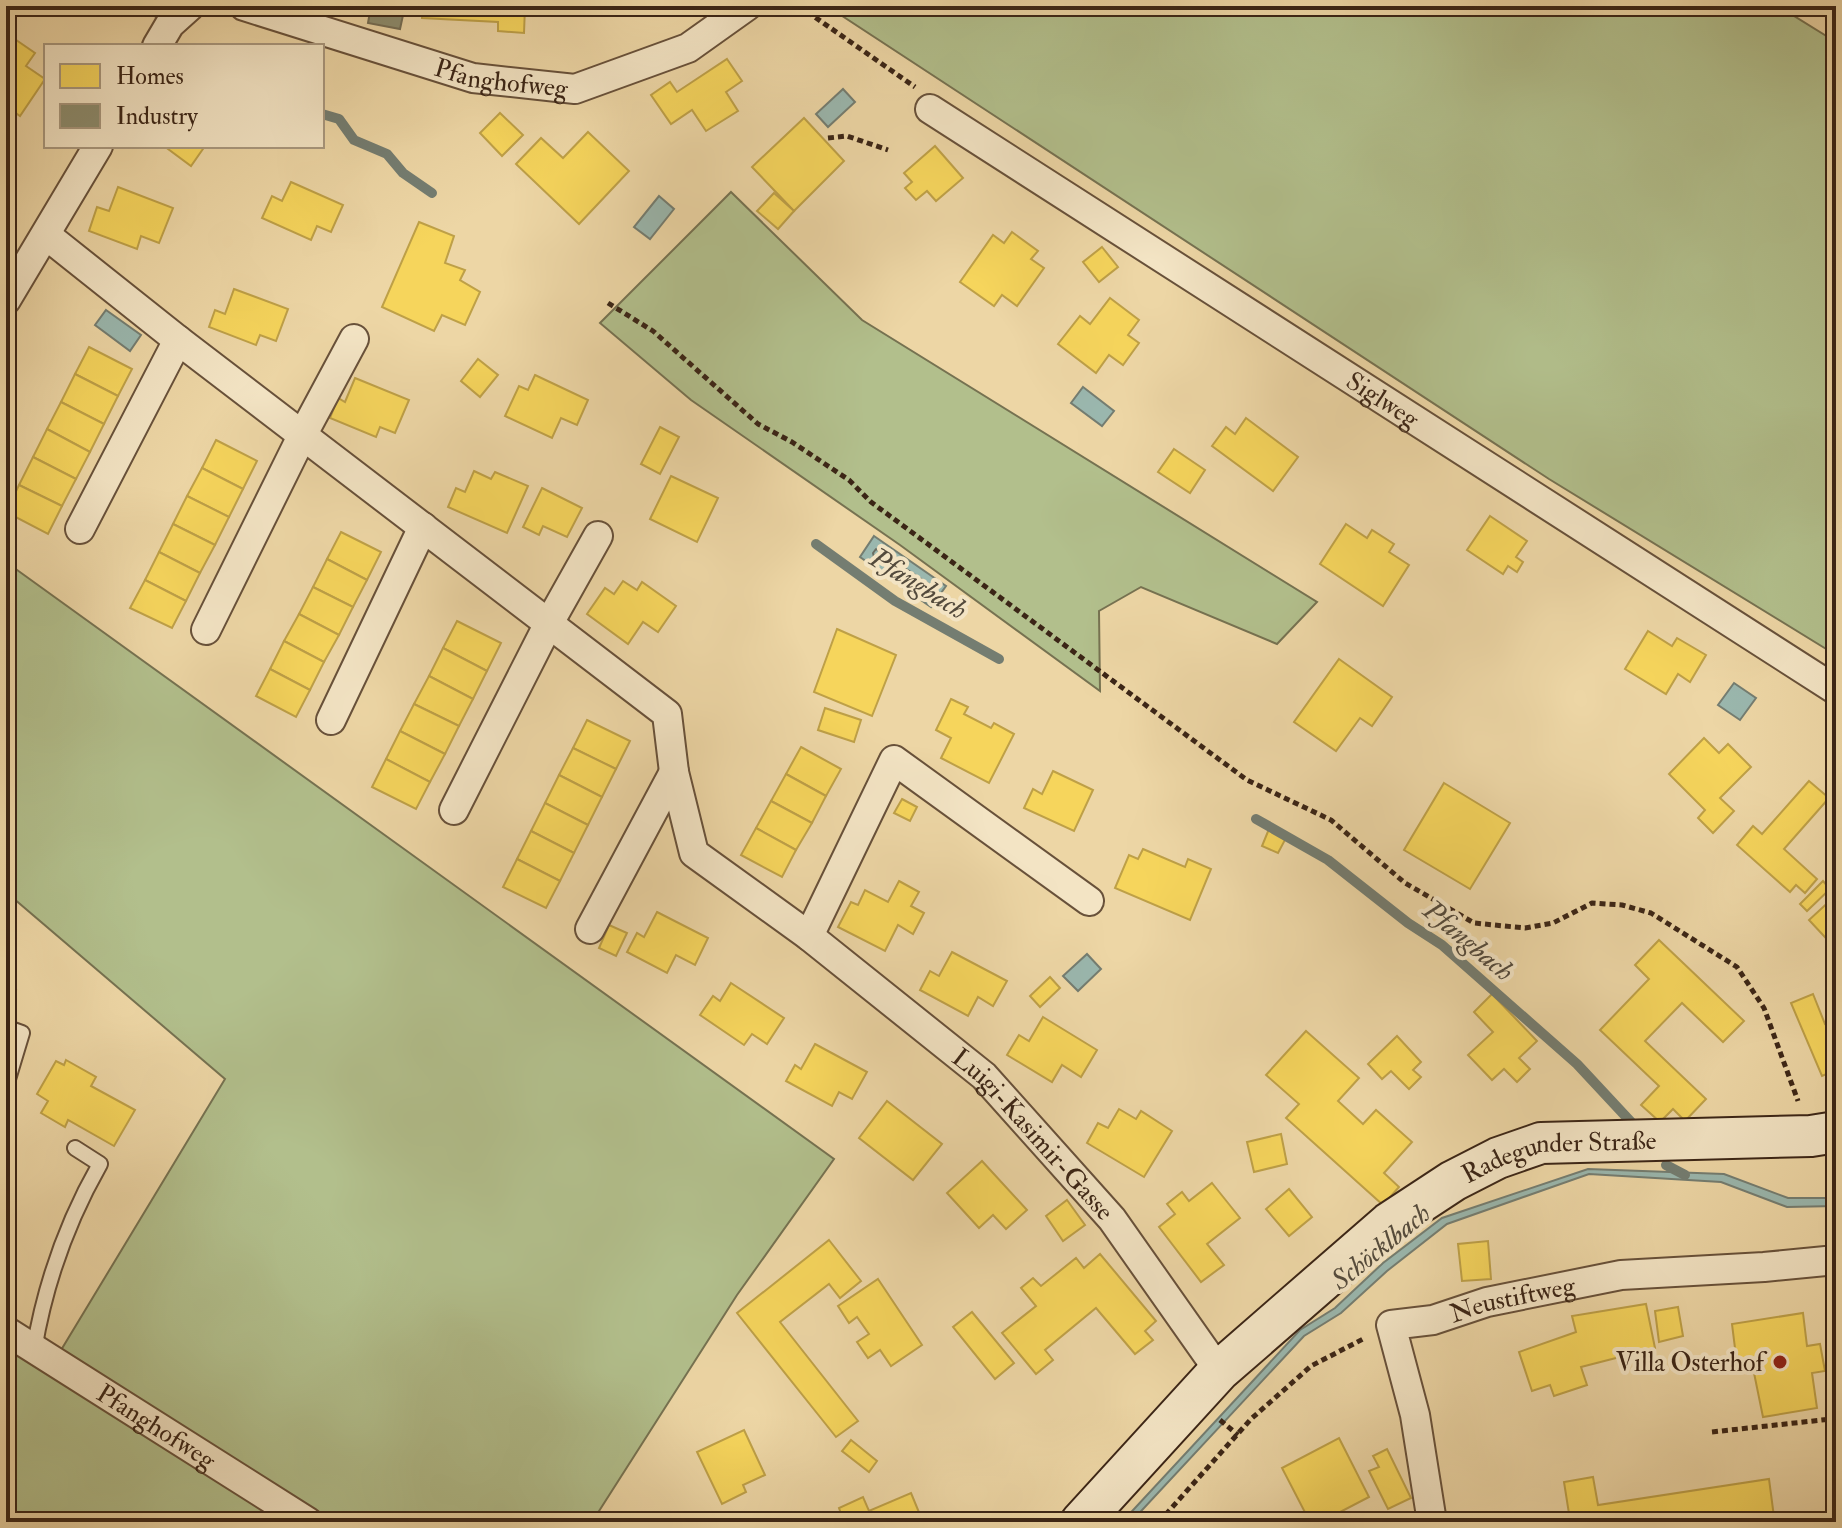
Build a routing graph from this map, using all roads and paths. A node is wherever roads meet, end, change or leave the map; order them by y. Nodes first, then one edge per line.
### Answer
1 (190, 6) edge
2 (244, 6) edge
3 (747, 6) edge
4 (799, 6) edge
5 (158, 44) edge
6 (930, 109) joint
7 (828, 138) dead end
8 (97, 148) edge
9 (888, 150) dead end
10 (46, 235) junction
11 (6, 300) edge
12 (608, 303) dead end
13 (354, 339) dead end
14 (178, 340) junction
15 (303, 434) junction
16 (423, 527) junction
17 (80, 529) dead end
18 (598, 536) dead end
19 (548, 625) junction
20 (206, 630) dead end
21 (1836, 690) edge
22 (331, 720) dead end
23 (674, 772) junction
24 (454, 810) dead end
25 (1089, 901) dead end
26 (590, 929) dead end
27 (809, 936) junction
28 (8, 1028) edge
29 (6, 1086) edge
30 (1823, 1134) edge
31 (75, 1148) dead end
32 (1836, 1260) edge
33 (1391, 1325) junction
34 (6, 1331) edge
35 (34, 1351) junction
36 (1219, 1371) junction
37 (1230, 1428) dead end
38 (1712, 1432) dead end
39 (1238, 1435) junction
40 (1836, 1447) edge
41 (308, 1522) edge
42 (1081, 1522) edge
43 (1159, 1522) edge
44 (1432, 1522) edge

1 - 5 street
2 - 3 street, Pfanghofweg
4 - 6 path
6 - 21 street, Siglweg
7 - 9 path
8 - 10 street
10 - 11 street
10 - 14 street, Luigi-Kasimir-Gasse
12 - 30 path
13 - 15 street
14 - 15 street, Luigi-Kasimir-Gasse
14 - 17 street
15 - 16 street, Luigi-Kasimir-Gasse
15 - 20 street
16 - 19 street, Luigi-Kasimir-Gasse
16 - 22 street
18 - 19 street
19 - 23 street, Luigi-Kasimir-Gasse
19 - 24 street
23 - 26 street
23 - 27 street, Luigi-Kasimir-Gasse
25 - 27 street
27 - 36 street, Luigi-Kasimir-Gasse
28 - 29 lane
30 - 36 main road, Radegunder Straße
31 - 35 lane
32 - 33 street, Neustiftweg
33 - 39 path
33 - 44 street
34 - 35 street, Pfanghofweg
35 - 41 street, Pfanghofweg
36 - 42 main road, Radegunder Straße
37 - 39 path
38 - 40 path
39 - 43 path

